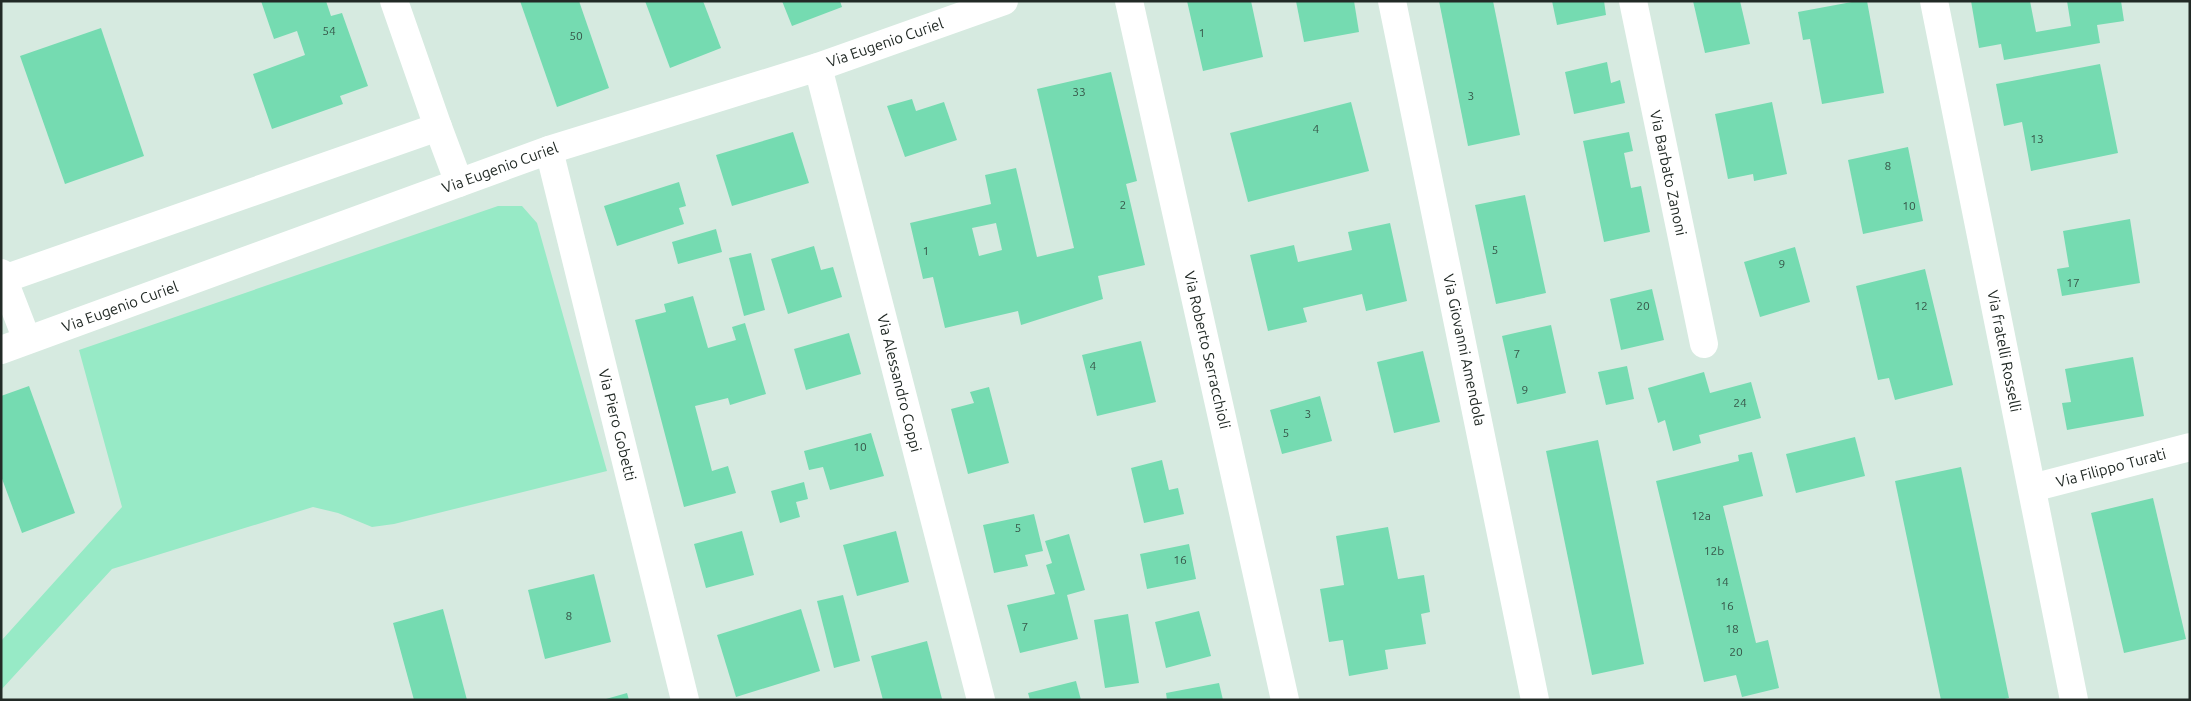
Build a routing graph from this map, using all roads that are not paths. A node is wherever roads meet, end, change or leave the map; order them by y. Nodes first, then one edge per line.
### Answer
1 (394, 1) edge
2 (1004, 1) edge
3 (1129, 1) edge
4 (1392, 1) edge
5 (1633, 1) edge
6 (1934, 1) edge
7 (818, 67) junction
8 (438, 127) junction
9 (549, 150) junction
10 (459, 183) junction
11 (2, 278) edge
12 (27, 340) junction
13 (1704, 344) dead end
14 (1, 350) edge
15 (2190, 447) edge
16 (2032, 488) junction
17 (685, 700) edge
18 (981, 700) edge
19 (1285, 700) edge
20 (1535, 700) edge
21 (2074, 700) edge

1 - 8 street
2 - 7 street, Via Eugenio Curiel
3 - 19 street, Via Roberto Serracchioli
4 - 20 street, Via Giovanni Amendola
5 - 13 street, Via Barbato Zanoni
6 - 16 street, Via fratelli Rosselli
7 - 9 street, Via Eugenio Curiel
7 - 18 street, Via Alessandro Coppi
8 - 10 street
8 - 11 street
9 - 10 street, Via Eugenio Curiel
9 - 17 street, Via Piero Gobetti
10 - 12 street, Via Eugenio Curiel
11 - 12 street
12 - 14 street, Via Eugenio Curiel
15 - 16 street, Via Filippo Turati
16 - 21 street, Via fratelli Rosselli

